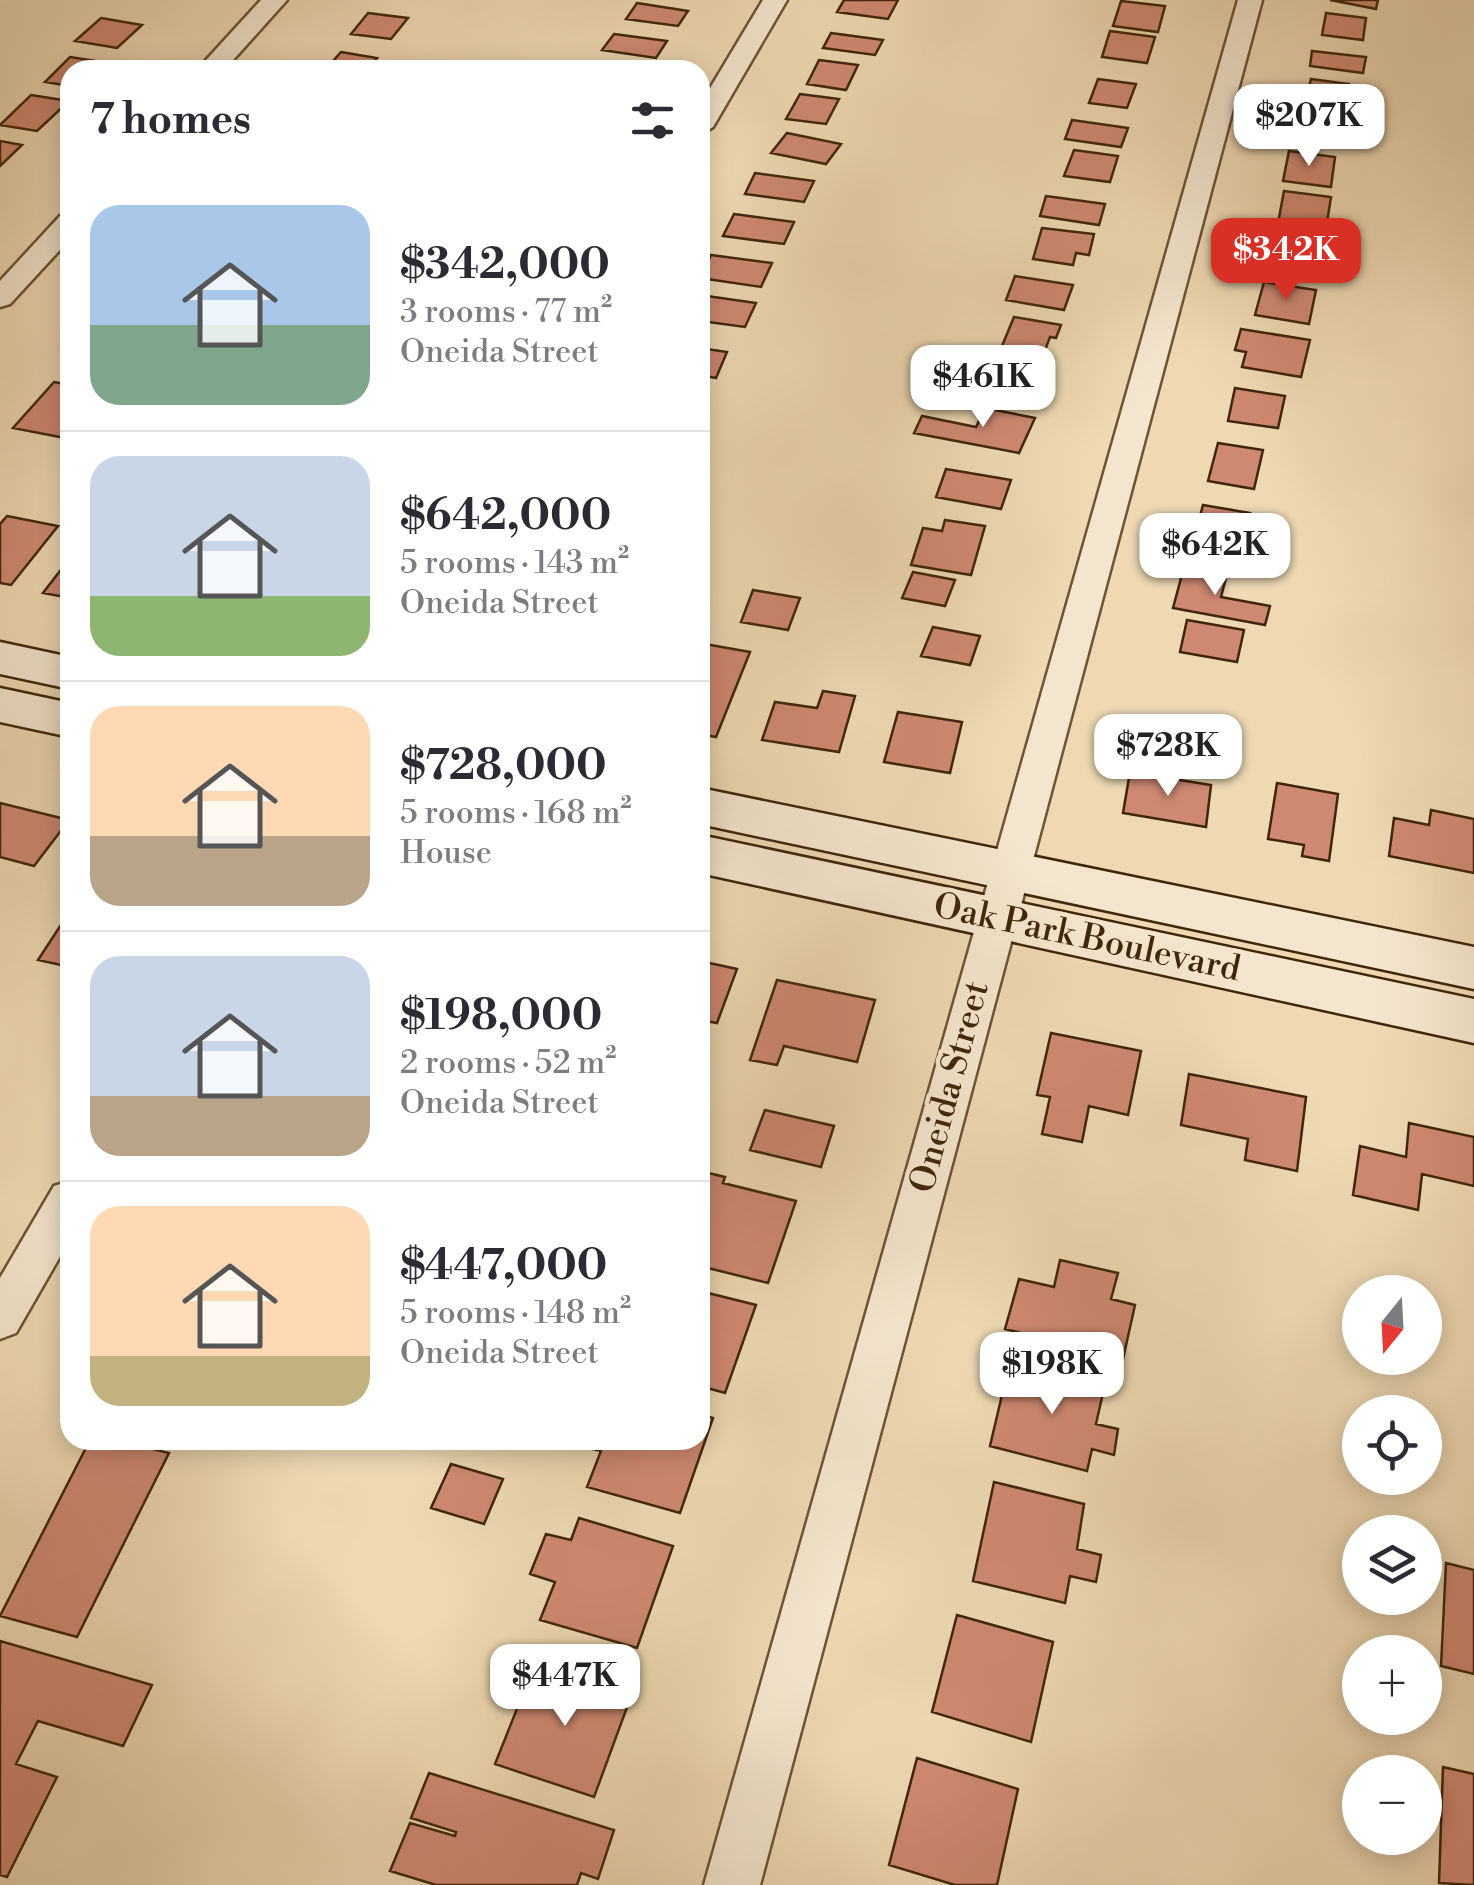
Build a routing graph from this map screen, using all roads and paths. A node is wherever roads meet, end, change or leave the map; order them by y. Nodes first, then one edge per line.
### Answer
1 (275, 0) edge
2 (776, 0) edge
3 (1250, 0) edge
4 (219, 60) edge
5 (710, 111) edge
6 (60, 233) edge
7 (0, 298) edge
8 (0, 658) edge
9 (60, 670) edge
10 (0, 704) edge
11 (60, 718) edge
12 (710, 809) edge
13 (710, 855) edge
14 (1003, 894) junction
15 (1474, 968) edge
16 (1474, 1021) edge
17 (60, 1215) edge
18 (0, 1319) edge
19 (732, 1885) edge

1 - 4 street
2 - 5 street
3 - 14 street, Oneida Street
6 - 7 street
8 - 9 street
10 - 11 street
12 - 14 street, Oak Park Boulevard
13 - 14 street, Oak Park Boulevard
14 - 15 street, Oak Park Boulevard
14 - 16 street, Oak Park Boulevard
14 - 19 street, Oneida Street
17 - 18 street

